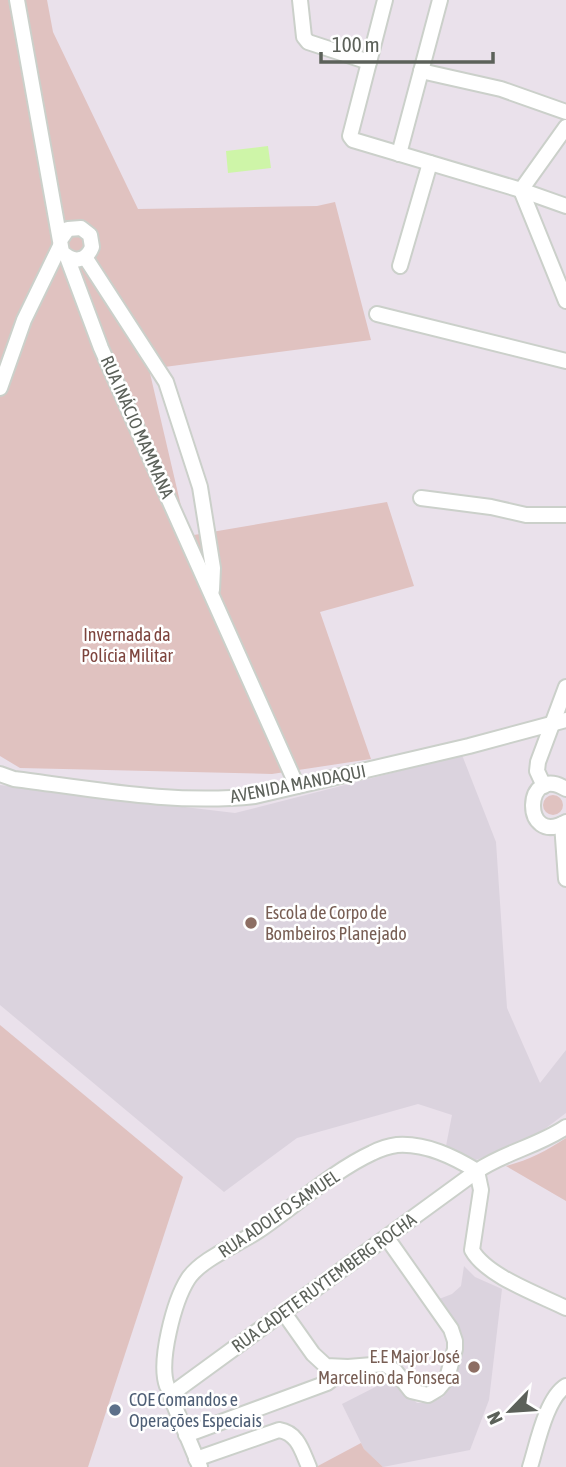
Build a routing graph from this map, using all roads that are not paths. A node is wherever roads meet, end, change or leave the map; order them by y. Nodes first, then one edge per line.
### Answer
1 (17, 0) edge
2 (300, 0) edge
3 (385, 0) edge
4 (440, 0) edge
5 (369, 62) junction
6 (421, 71) junction
7 (566, 112) edge
8 (566, 127) edge
9 (399, 154) junction
10 (430, 163) junction
11 (521, 190) junction
12 (566, 206) edge
13 (63, 247) junction
14 (85, 257) junction
15 (400, 266) dead end
16 (566, 301) edge
17 (377, 314) dead end
18 (566, 361) edge
19 (0, 388) edge
20 (421, 498) dead end
21 (566, 515) edge
22 (212, 596) junction
23 (566, 687) edge
24 (559, 722) edge
25 (0, 774) edge
26 (297, 786) junction
27 (544, 786) junction
28 (565, 788) edge
29 (564, 823) edge
30 (566, 879) edge
31 (566, 1127) edge
32 (477, 1171) junction
33 (387, 1238) junction
34 (566, 1308) edge
35 (284, 1313) junction
36 (348, 1367) junction
37 (566, 1386) edge
38 (169, 1391) junction
39 (186, 1435) junction
40 (198, 1463) edge
41 (309, 1467) edge
42 (530, 1467) edge

1 - 13 street
2 - 5 street
3 - 5 street
4 - 6 street
5 - 9 street
6 - 7 street
6 - 9 street
8 - 11 street
9 - 10 street
10 - 11 street
10 - 15 street
11 - 12 street
11 - 16 street
13 - 14 street
13 - 14 street, RUA INÁCIO MAMMANA
13 - 19 street
13 - 22 street, RUA INÁCIO MAMMANA
14 - 22 street, RUA INÁCIO MAMMANA
17 - 18 street
20 - 21 street
22 - 26 street, RUA INÁCIO MAMMANA
23 - 24 street
24 - 26 street, AVENIDA MANDAQUI
24 - 27 street
25 - 26 street, AVENIDA MANDAQUI
27 - 28 street
27 - 29 street
29 - 30 street
31 - 32 street, RUA CADETE RUYTEMBERG ROCHA
32 - 33 street, RUA CADETE RUYTEMBERG ROCHA
32 - 34 street
32 - 38 street, RUA ADOLFO SAMUEL
33 - 35 street, RUA CADETE RUYTEMBERG ROCHA
33 - 36 street
35 - 36 street
35 - 38 street, RUA CADETE RUYTEMBERG ROCHA
36 - 39 street
37 - 42 street
38 - 39 street, RUA ADOLFO SAMUEL
39 - 40 street, RUA ADOLFO SAMUEL
40 - 41 street

